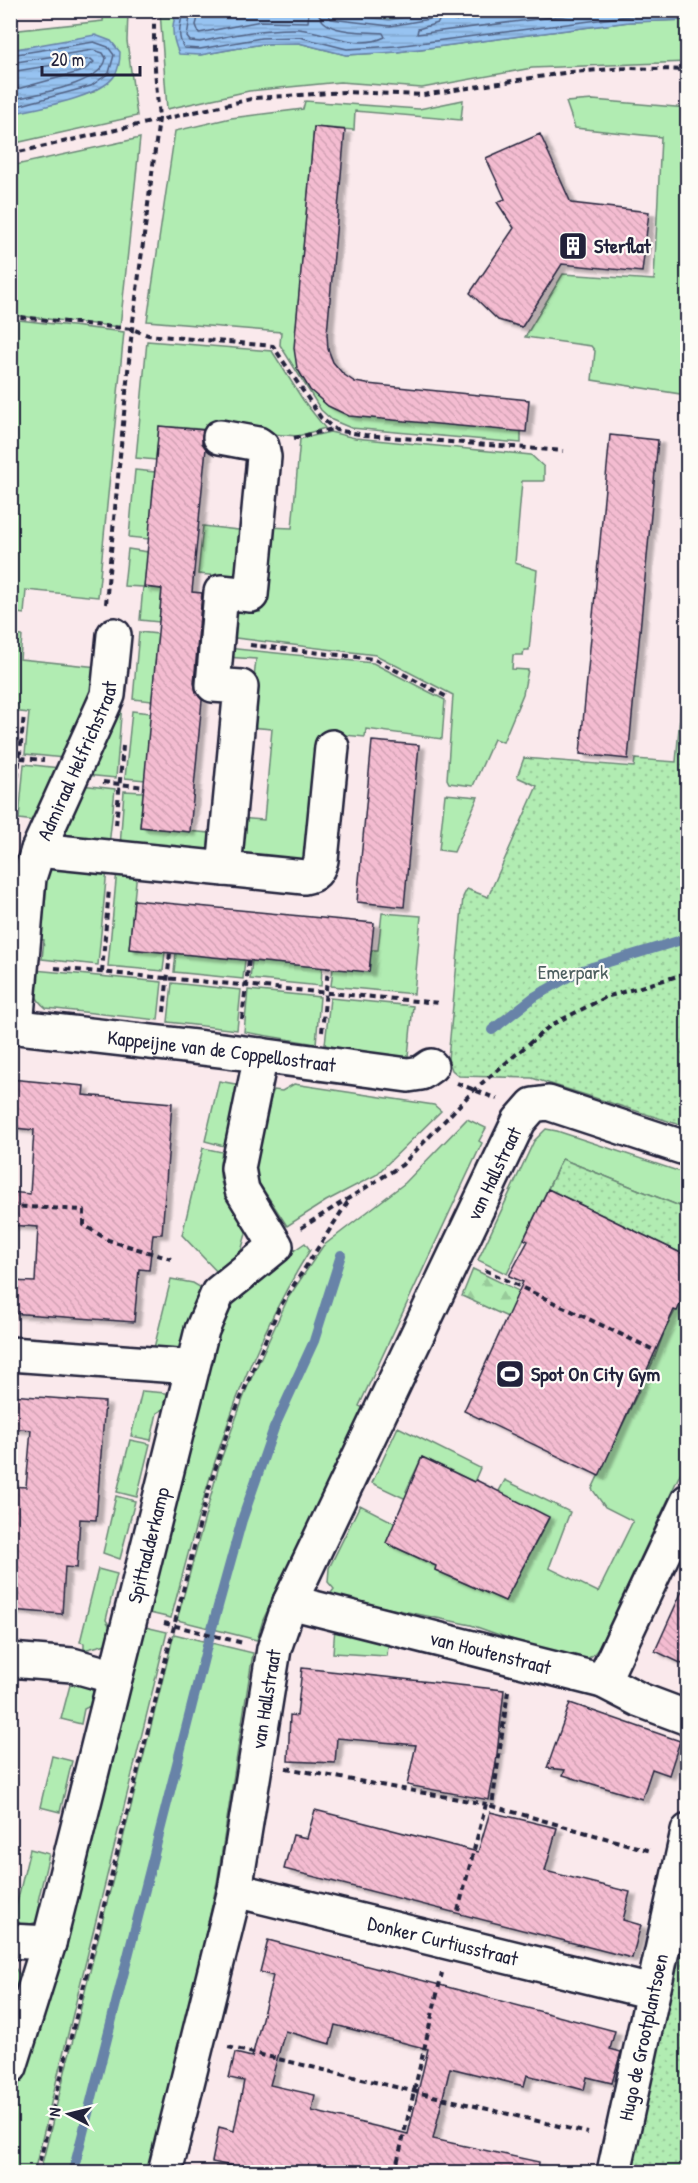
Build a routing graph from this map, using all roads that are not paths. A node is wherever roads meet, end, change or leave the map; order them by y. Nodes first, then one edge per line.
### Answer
1 (220, 437) dead end
2 (115, 619) road end
3 (332, 747) dead end
4 (38, 850) junction
5 (224, 869) junction
6 (13, 1026) edge
7 (250, 1054) junction
8 (431, 1066) road end
9 (687, 1149) edge
10 (10, 1354) edge
11 (192, 1367) junction
12 (687, 1501) edge
13 (290, 1602) junction
14 (10, 1660) edge
15 (115, 1677) junction
16 (603, 1681) junction
17 (687, 1718) edge
18 (684, 1845) edge
19 (235, 1890) junction
20 (10, 1941) edge
21 (49, 1943) junction
22 (652, 1992) junction
23 (10, 2067) edge
24 (165, 2172) edge
25 (614, 2172) edge

1 - 5 street
2 - 4 street, Admiraal Helfrichstraat
3 - 5 street
4 - 5 street
4 - 6 street, Admiraal Helfrichstraat
6 - 7 street, Kappeijne van de Coppellostraat
7 - 8 street, Kappeijne van de Coppellostraat
7 - 11 street, Spittaalderkamp
9 - 13 street, van Hallstraat
10 - 11 street
11 - 15 street, Spittaalderkamp
12 - 16 street
13 - 16 street, van Houtenstraat
13 - 19 street, van Hallstraat
14 - 15 street
15 - 21 street, Spittaalderkamp
16 - 17 street, van Houtenstraat
18 - 22 street, Hugo de Grootplantsoen
19 - 22 street, Donker Curtiusstraat
19 - 24 street, van Hallstraat
20 - 21 street
21 - 23 street, Spittaalderkamp
22 - 25 street, Hugo de Grootplantsoen

